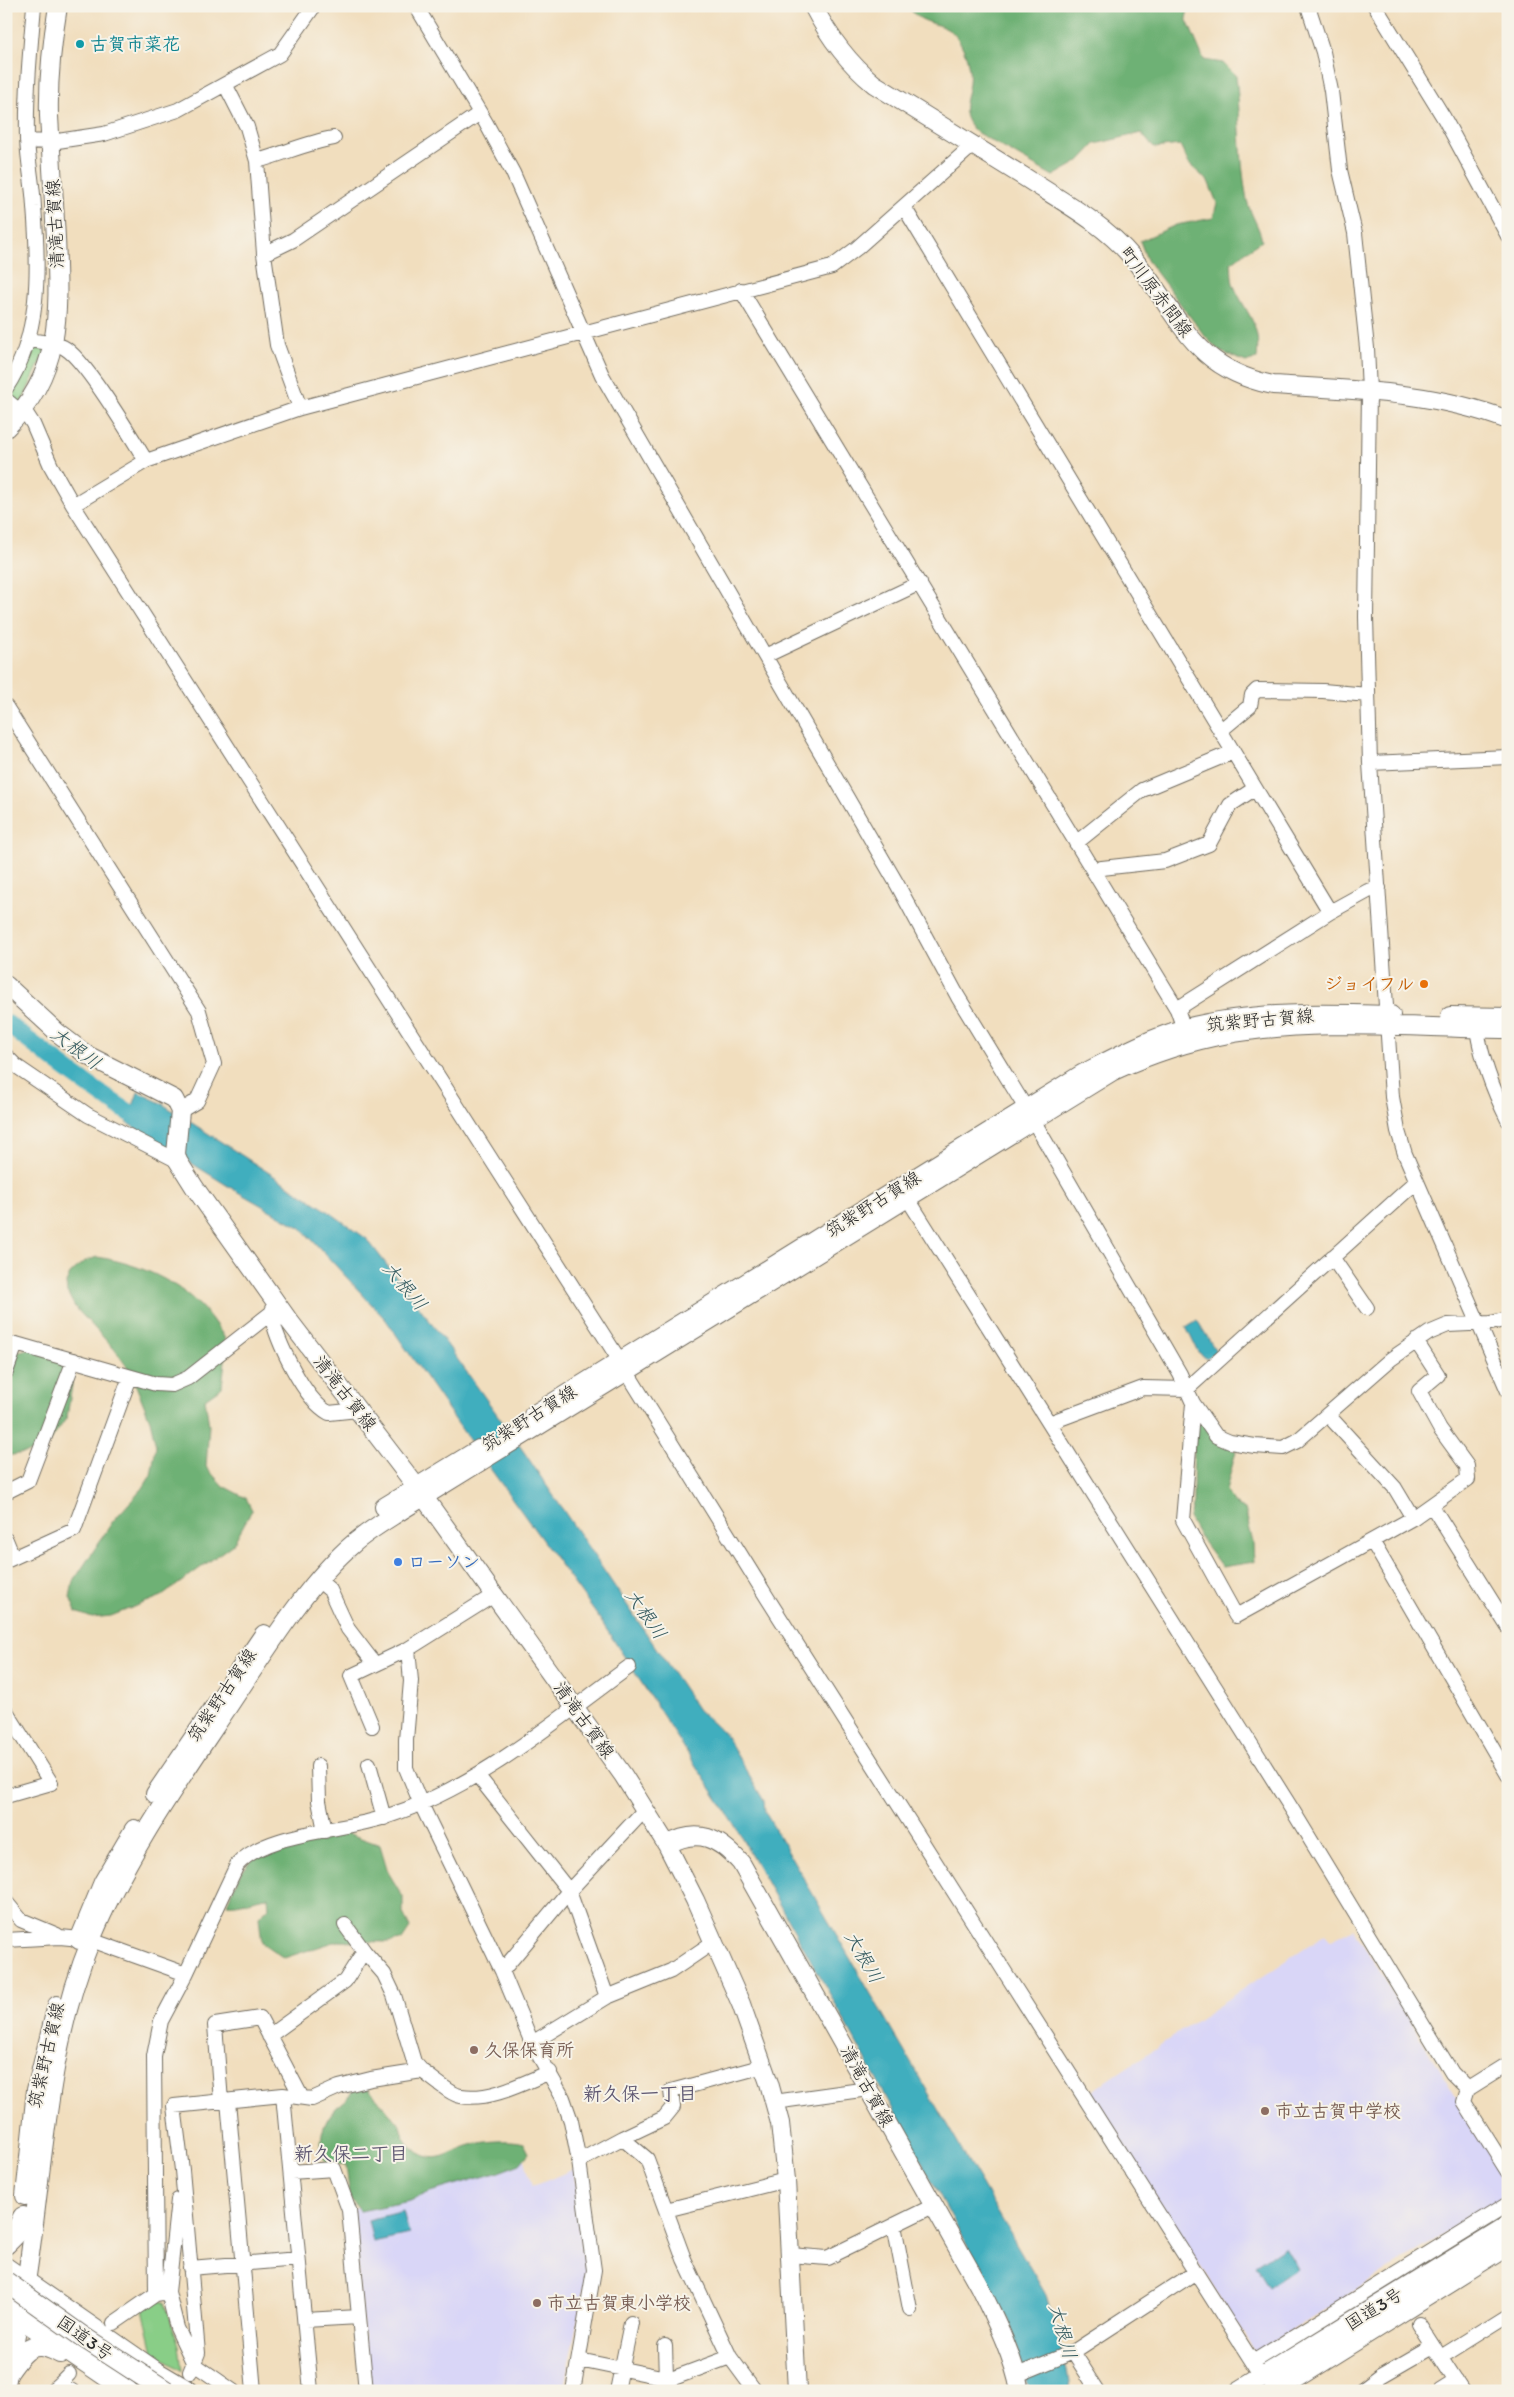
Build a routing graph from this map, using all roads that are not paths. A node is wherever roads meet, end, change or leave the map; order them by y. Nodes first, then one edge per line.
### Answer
1 (34, 6) edge
2 (58, 6) edge
3 (314, 6) edge
4 (416, 6) edge
5 (813, 6) edge
6 (1308, 6) edge
7 (1375, 6) edge
8 (30, 46) junction
9 (52, 47) junction
10 (226, 86) junction
11 (480, 113) junction
12 (334, 138) dead end
13 (28, 141) junction
14 (51, 142) junction
15 (974, 145) junction
16 (257, 161) junction
17 (904, 207) junction
18 (1508, 236) edge
19 (264, 254) junction
20 (741, 290) junction
21 (583, 332) junction
22 (29, 340) junction
23 (54, 345) junction
24 (6, 388) edge
25 (1369, 391) junction
26 (6, 400) edge
27 (300, 408) junction
28 (23, 412) junction
29 (1508, 420) edge
30 (6, 428) edge
31 (146, 461) junction
32 (73, 505) junction
33 (920, 583) junction
34 (765, 656) junction
35 (1368, 695) junction
36 (6, 707) edge
37 (1220, 731) junction
38 (1233, 752) junction
39 (1508, 757) edge
40 (1370, 763) junction
41 (1254, 789) junction
42 (1076, 842) junction
43 (1093, 869) junction
44 (1379, 888) junction
45 (1330, 912) junction
46 (6, 985) edge
47 (1177, 1009) junction
48 (1508, 1016) edge
49 (1388, 1021) junction
50 (1184, 1029) junction
51 (1477, 1029) junction
52 (1508, 1029) edge
53 (9, 1062) edge
54 (180, 1114) junction
55 (1029, 1114) junction
56 (1508, 1120) edge
57 (177, 1158) junction
58 (1416, 1182) junction
59 (904, 1192) junction
60 (1332, 1257) junction
61 (273, 1308) junction
62 (1367, 1308) dead end
63 (1508, 1320) edge
64 (1478, 1324) junction
65 (1416, 1341) junction
66 (11, 1343) edge
67 (74, 1360) junction
68 (623, 1366) junction
69 (6, 1372) edge
70 (130, 1377) junction
71 (1188, 1389) junction
72 (1508, 1391) edge
73 (1193, 1403) junction
74 (358, 1410) junction
75 (1328, 1415) junction
76 (1049, 1423) junction
77 (6, 1492) edge
78 (420, 1492) junction
79 (1432, 1506) junction
80 (1413, 1518) junction
81 (6, 1540) edge
82 (1372, 1542) junction
83 (9, 1559) edge
84 (318, 1580) junction
85 (494, 1595) junction
86 (1508, 1627) edge
87 (408, 1649) junction
88 (374, 1663) junction
89 (629, 1667) dead end
90 (574, 1706) junction
91 (6, 1711) edge
92 (372, 1726) dead end
93 (369, 1764) dead end
94 (318, 1766) dead end
95 (1508, 1775) edge
96 (478, 1776) junction
97 (6, 1796) edge
98 (421, 1804) junction
99 (647, 1811) junction
100 (384, 1818) junction
101 (325, 1831) junction
102 (667, 1845) junction
103 (569, 1890) junction
104 (6, 1902) edge
105 (345, 1926) dead end
106 (60, 1937) junction
107 (6, 1940) edge
108 (85, 1940) junction
109 (715, 1941) junction
110 (364, 1951) junction
111 (502, 1971) junction
112 (186, 1974) junction
113 (607, 1997) junction
114 (269, 2036) junction
115 (532, 2043) junction
116 (1508, 2064) edge
117 (764, 2066) junction
118 (422, 2071) junction
119 (550, 2072) junction
120 (867, 2087) junction
121 (1468, 2089) junction
122 (283, 2096) junction
123 (300, 2096) junction
124 (225, 2101) junction
125 (774, 2102) junction
126 (622, 2138) junction
127 (580, 2161) junction
128 (182, 2170) junction
129 (291, 2172) junction
130 (1508, 2172) edge
131 (786, 2180) junction
132 (1508, 2204) edge
133 (935, 2205) junction
134 (666, 2210) junction
135 (23, 2217) junction
136 (894, 2225) junction
137 (1508, 2226) edge
138 (6, 2244) edge
139 (1508, 2245) edge
140 (790, 2255) junction
141 (298, 2259) junction
142 (244, 2264) junction
143 (190, 2268) junction
144 (1196, 2272) junction
145 (14, 2277) edge
146 (162, 2293) junction
147 (6, 2295) edge
148 (910, 2309) dead end
149 (12, 2312) edge
150 (1508, 2315) edge
151 (359, 2317) junction
152 (305, 2320) junction
153 (114, 2323) dead end
154 (632, 2323) dead end
155 (1419, 2324) dead end
156 (665, 2346) dead end
157 (1437, 2351) junction
158 (1070, 2353) junction
159 (730, 2357) junction
160 (579, 2360) junction
161 (622, 2369) junction
162 (191, 2376) edge
163 (8, 2378) edge
164 (666, 2378) junction
165 (1019, 2380) edge
166 (59, 2383) edge
167 (1459, 2386) edge
168 (72, 2391) edge
169 (126, 2391) edge
170 (147, 2391) edge
171 (166, 2391) edge
172 (233, 2391) edge
173 (254, 2391) edge
174 (311, 2391) edge
175 (366, 2391) edge
176 (573, 2391) edge
177 (617, 2391) edge
178 (755, 2391) edge
179 (796, 2391) edge
180 (1098, 2391) edge
181 (1240, 2391) edge
182 (1274, 2391) edge
183 (1360, 2391) edge
184 (1440, 2391) edge

1 - 8 street
2 - 9 main road, 清滝古賀線
3 - 10 street
4 - 11 street
5 - 15 main road, 町川原赤間線
6 - 25 street
7 - 18 street
8 - 9 street
8 - 13 street
9 - 14 main road, 清滝古賀線
10 - 14 street
10 - 16 street
11 - 19 street
11 - 21 street
12 - 16 street
13 - 14 street
13 - 22 street
14 - 23 main road, 清滝古賀線
15 - 17 street
15 - 25 main road, 町川原赤間線
16 - 19 street
17 - 20 street
17 - 37 street
19 - 27 street
20 - 21 street
20 - 33 street
21 - 27 street
21 - 34 street
22 - 23 street
22 - 24 street
23 - 28 main road, 清滝古賀線
23 - 31 street
25 - 29 main road, 町川原赤間線
25 - 35 street
26 - 28 street
27 - 31 street
28 - 30 main road, 清滝古賀線
28 - 32 street
31 - 32 street
32 - 68 street
33 - 34 street
33 - 42 street
34 - 55 street
35 - 37 street
35 - 40 street
36 - 54 street
37 - 38 street
38 - 41 street
38 - 42 street
39 - 40 street
40 - 44 street
41 - 43 street
41 - 45 street
42 - 43 street
43 - 47 street
44 - 45 street
44 - 49 street
45 - 47 street
46 - 54 main road
47 - 50 street
48 - 49 main road, 筑紫野古賀線
49 - 50 main road, 筑紫野古賀線
49 - 51 main road, 筑紫野古賀線
49 - 55 main road, 筑紫野古賀線
49 - 58 street
50 - 55 main road, 筑紫野古賀線
51 - 52 main road, 筑紫野古賀線
51 - 56 street
53 - 57 street
54 - 57 main road
55 - 59 main road, 筑紫野古賀線
55 - 71 street
57 - 61 main road, 清滝古賀線
58 - 60 street
58 - 64 street
59 - 68 main road, 筑紫野古賀線
59 - 76 street
60 - 62 street
60 - 71 street
61 - 70 street
61 - 74 main road, 清滝古賀線
61 - 74 street
63 - 64 street
64 - 65 street
64 - 72 street
65 - 75 street
65 - 79 street
66 - 67 street
66 - 69 street
67 - 70 street
67 - 77 street
68 - 78 main road, 筑紫野古賀線
68 - 144 street
70 - 83 street
71 - 73 street
71 - 76 street
73 - 75 street
73 - 82 street
74 - 78 main road, 清滝古賀線
75 - 80 street
76 - 121 street
78 - 84 main road, 筑紫野古賀線
78 - 85 main road, 清滝古賀線
78 - 108 main road, 筑紫野古賀線
79 - 80 street
79 - 86 street
80 - 82 street
81 - 83 street
82 - 95 street
84 - 88 street
84 - 108 main road, 筑紫野古賀線
85 - 87 street
85 - 90 main road, 清滝古賀線
87 - 88 street
87 - 98 street
88 - 92 street
89 - 90 street
90 - 96 street
90 - 99 main road, 清滝古賀線
91 - 97 street
93 - 100 street
94 - 101 street
96 - 98 street
96 - 103 street
98 - 100 street
98 - 111 street
99 - 102 main road, 清滝古賀線
99 - 103 street
100 - 101 street
101 - 112 street
102 - 109 main road, 清滝古賀線
102 - 120 main road, 清滝古賀線
103 - 111 street
103 - 113 street
104 - 106 street
105 - 110 street
106 - 107 street
106 - 108 street
108 - 112 street
108 - 135 main road, 筑紫野古賀線
108 - 145 main road, 筑紫野古賀線
109 - 113 street
109 - 117 main road, 清滝古賀線
110 - 114 street
110 - 118 street
111 - 115 street
112 - 146 street
113 - 115 street
114 - 123 street
114 - 124 street
115 - 119 street
116 - 121 street
117 - 125 main road, 清滝古賀線
117 - 126 street
118 - 119 street
118 - 123 street
119 - 127 street
120 - 125 street
120 - 133 main road, 清滝古賀線
121 - 130 street
122 - 123 street
122 - 124 street
122 - 129 street
124 - 128 street
124 - 142 street
125 - 131 main road, 清滝古賀線
126 - 127 street
126 - 134 street
127 - 160 street
128 - 143 street
128 - 146 street
129 - 141 street
129 - 151 street
131 - 134 street
131 - 140 main road, 清滝古賀線
132 - 144 street
133 - 136 street
133 - 165 main road, 清滝古賀線
134 - 159 street
135 - 138 highway
135 - 145 main road, 筑紫野古賀線
136 - 140 street
136 - 148 street
137 - 181 highway, 国道3号
139 - 182 highway, 国道3号
140 - 179 main road, 清滝古賀線
141 - 142 street
141 - 152 street
142 - 143 street
142 - 173 street
143 - 162 street
144 - 158 street
145 - 149 main road, 筑紫野古賀線
145 - 162 highway
145 - 171 highway, 国道3号, bridge
146 - 153 street
146 - 162 street
147 - 170 highway, 国道3号
149 - 163 main road, 筑紫野古賀線
149 - 169 highway
150 - 157 street
151 - 152 street
151 - 175 street
152 - 174 street
154 - 161 street
155 - 157 street
156 - 164 street
157 - 167 street
157 - 183 street
158 - 165 street
158 - 180 street
159 - 164 street
159 - 178 street
160 - 161 street
160 - 176 street
161 - 164 street
161 - 177 street
162 - 172 street
163 - 169 highway
166 - 168 street
167 - 184 street

